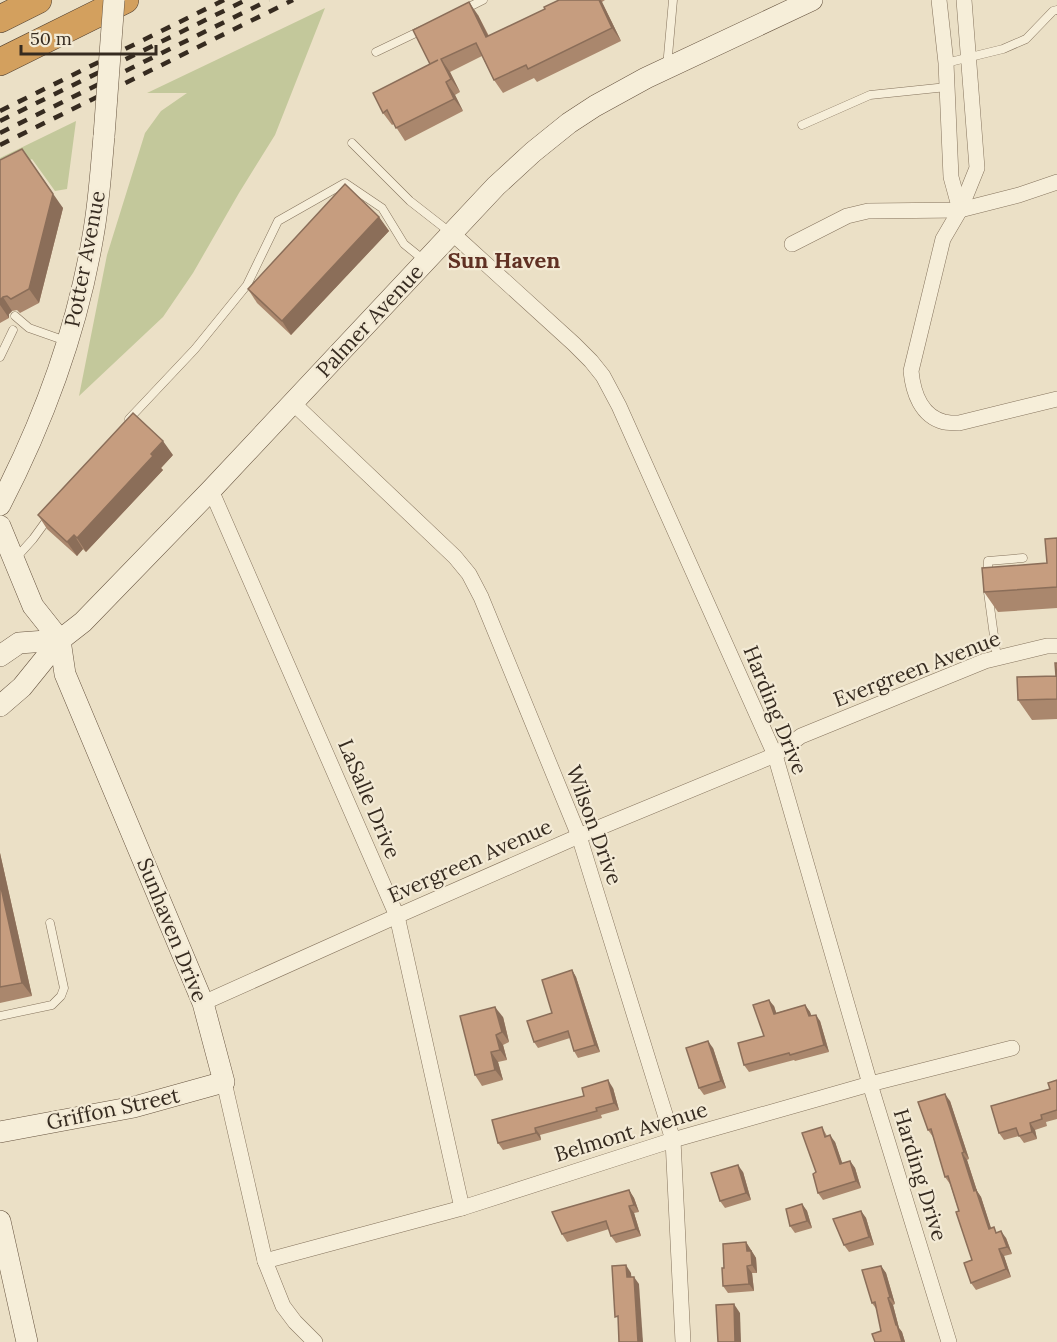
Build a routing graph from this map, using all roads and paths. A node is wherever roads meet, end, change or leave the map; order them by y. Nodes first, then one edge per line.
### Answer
1 (38, 0) edge
2 (114, 0) edge
3 (125, 0) edge
4 (483, 0) edge
5 (673, 0) edge
6 (812, 0) edge
7 (939, 0) edge
8 (964, 0) edge
9 (1057, 10) edge
10 (451, 16) edge
11 (0, 19) edge
12 (430, 26) edge
13 (376, 52) dead end
14 (968, 58) junction
15 (0, 62) edge
16 (946, 63) junction
17 (667, 68) junction
18 (947, 87) junction
19 (802, 125) dead end
20 (352, 143) dead end
21 (1057, 182) edge
22 (960, 210) junction
23 (452, 233) junction
24 (792, 244) dead end
25 (426, 262) junction
26 (15, 316) edge
27 (13, 330) dead end
28 (68, 342) junction
29 (0, 357) edge
30 (1057, 399) edge
31 (294, 403) junction
32 (125, 423) edge
33 (211, 490) junction
34 (0, 504) edge
35 (53, 510) edge
36 (0, 526) edge
37 (1023, 558) dead end
38 (14, 561) junction
39 (60, 640) junction
40 (1057, 646) edge
41 (0, 656) edge
42 (997, 658) junction
43 (0, 706) edge
44 (775, 755) junction
45 (579, 836) junction
46 (397, 916) junction
47 (50, 923) dead end
48 (203, 1003) junction
49 (0, 1016) edge
50 (1012, 1048) dead end
51 (224, 1082) junction
52 (870, 1084) junction
53 (0, 1132) edge
54 (673, 1140) junction
55 (462, 1208) junction
56 (0, 1221) edge
57 (265, 1261) junction
58 (27, 1342) edge
59 (315, 1342) edge
60 (683, 1342) edge
61 (949, 1342) edge

1 - 11 highway
2 - 28 street, Potter Avenue, bridge
3 - 15 highway
4 - 10 lane
5 - 17 lane
6 - 17 street, Palmer Avenue
7 - 16 street
8 - 14 street
9 - 14 lane
12 - 13 lane
14 - 16 lane
14 - 22 street
16 - 18 street
17 - 23 street, Palmer Avenue
18 - 19 lane
18 - 22 street
20 - 23 lane
21 - 22 street
22 - 24 street
22 - 30 street
23 - 25 street, Palmer Avenue
23 - 44 street, Harding Drive
25 - 31 street, Palmer Avenue
25 - 32 lane
26 - 28 lane
27 - 29 lane
28 - 34 street, Potter Avenue
31 - 33 street, Palmer Avenue
31 - 45 street, Wilson Drive
33 - 39 street, Palmer Avenue
33 - 46 street, LaSalle Drive
35 - 38 lane
36 - 38 street
37 - 42 lane
38 - 39 street
39 - 41 street
39 - 43 street, Palmer Avenue
39 - 48 street, Sunhaven Drive
40 - 42 street, Evergreen Avenue
42 - 44 street, Evergreen Avenue
44 - 45 street, Evergreen Avenue
44 - 52 street, Harding Drive
45 - 46 street, Evergreen Avenue
45 - 54 street, Wilson Drive
46 - 48 street, Evergreen Avenue
46 - 55 street, LaSalle Drive
47 - 49 lane
48 - 51 street, Sunhaven Drive
50 - 52 street, Belmont Avenue
51 - 53 street, Griffon Street
51 - 57 street, Sunhaven Drive
52 - 54 street, Belmont Avenue
52 - 61 street, Harding Drive
54 - 55 street, Belmont Avenue
54 - 60 street, Wilson Drive
55 - 57 street, Belmont Avenue
56 - 58 street
57 - 59 street, Sunhaven Drive

